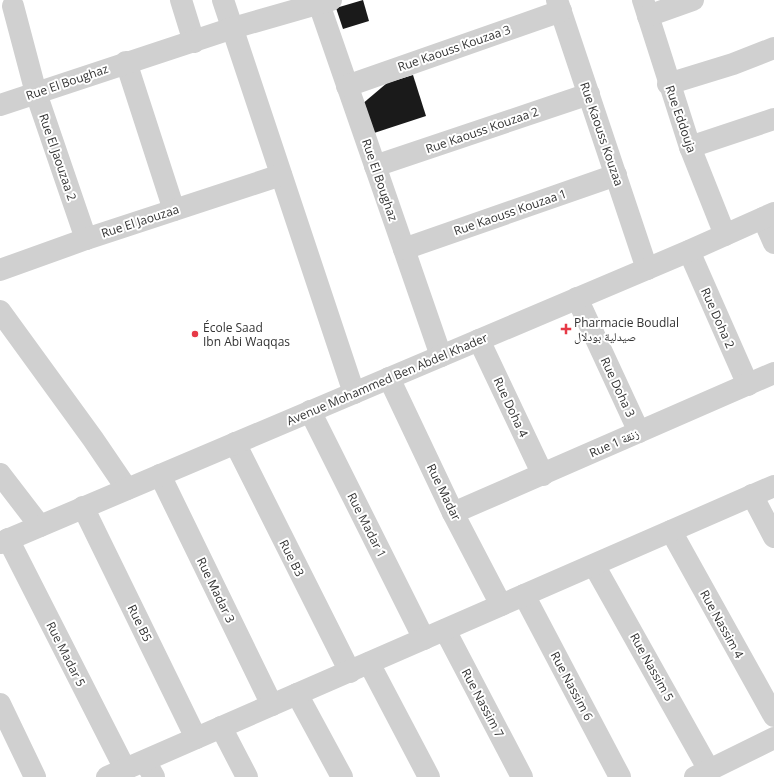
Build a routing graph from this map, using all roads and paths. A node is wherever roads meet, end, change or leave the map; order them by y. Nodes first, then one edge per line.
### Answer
1 (181, 0) edge
2 (223, 0) edge
3 (693, 0) edge
4 (325, 2) edge
5 (15, 5) edge
6 (559, 5) edge
7 (646, 8) edge
8 (233, 28) junction
9 (194, 42) junction
10 (774, 48) edge
11 (126, 62) junction
12 (668, 84) junction
13 (347, 86) junction
14 (36, 93) junction
15 (589, 94) junction
16 (0, 105) edge
17 (774, 119) edge
18 (690, 146) junction
19 (375, 166) junction
20 (281, 175) junction
21 (616, 175) junction
22 (174, 210) junction
23 (769, 215) edge
24 (725, 236) junction
25 (86, 239) junction
26 (774, 243) edge
27 (404, 249) junction
28 (689, 251) junction
29 (647, 269) junction
30 (0, 270) edge
31 (577, 298) junction
32 (0, 311) edge
33 (479, 340) junction
34 (442, 356) junction
35 (774, 373) edge
36 (389, 378) junction
37 (748, 385) junction
38 (354, 393) junction
39 (310, 412) junction
40 (639, 432) junction
41 (235, 443) junction
42 (0, 474) edge
43 (160, 475) junction
44 (543, 475) junction
45 (774, 486) edge
46 (127, 489) junction
47 (752, 495) junction
48 (83, 507) junction
49 (453, 513) junction
50 (40, 526) junction
51 (671, 531) junction
52 (774, 537) edge
53 (4, 541) edge
54 (594, 565) junction
55 (524, 595) junction
56 (501, 605) junction
57 (445, 630) junction
58 (424, 639) junction
59 (360, 667) junction
60 (298, 694) junction
61 (0, 704) edge
62 (272, 705) junction
63 (774, 716) edge
64 (221, 728) junction
65 (196, 738) junction
66 (774, 738) edge
67 (150, 769) edge
68 (116, 773) edge
69 (702, 773) edge
70 (35, 777) edge
71 (247, 777) edge
72 (342, 777) edge
73 (429, 777) edge
74 (522, 777) edge
75 (620, 777) edge

1 - 9 street
2 - 8 street
3 - 7 street
4 - 8 street, Rue El Boughaz
4 - 13 street, Rue El Boughaz
5 - 14 street, Rue El Jaouzaa 2
6 - 13 street, Rue Kaouss Kouzaa 3
6 - 15 street, Rue Kaouss Kouzaa
7 - 12 street, Rue Eddouja
8 - 9 street, Rue El Boughaz
8 - 20 street
9 - 11 street, Rue El Boughaz
10 - 12 street
11 - 14 street, Rue El Boughaz
11 - 22 street
12 - 18 street, Rue Eddouja
13 - 19 street, Rue El Boughaz
14 - 16 street, Rue El Boughaz
14 - 25 street, Rue El Jaouzaa 2
15 - 19 street, Rue Kaouss Kouzaa 2
15 - 21 street, Rue Kaouss Kouzaa
17 - 18 street
18 - 24 street, Rue Eddouja
19 - 27 street, Rue El Boughaz
20 - 22 street, Rue El Jaouzaa
20 - 38 street
21 - 27 street, Rue Kaouss Kouzaa 1
21 - 29 street, Rue Kaouss Kouzaa
22 - 25 street, Rue El Jaouzaa
23 - 24 street, Avenue Mohammed Ben Abdel Khader
23 - 26 street
24 - 28 street, Avenue Mohammed Ben Abdel Khader
25 - 30 street, Rue El Jaouzaa
27 - 34 street, Rue El Boughaz
28 - 29 street, Avenue Mohammed Ben Abdel Khader
28 - 37 street, Rue Doha 2
29 - 31 street, Avenue Mohammed Ben Abdel Khader
31 - 33 street, Avenue Mohammed Ben Abdel Khader
31 - 40 street, Rue Doha 3
32 - 46 street
33 - 34 street, Avenue Mohammed Ben Abdel Khader
33 - 44 street, Rue Doha 4
34 - 36 street, Avenue Mohammed Ben Abdel Khader
35 - 37 street, Rue 1 زنقة
36 - 38 street, Avenue Mohammed Ben Abdel Khader
36 - 49 street, Rue Madar
37 - 40 street, Rue 1 زنقة
38 - 39 street, Avenue Mohammed Ben Abdel Khader
39 - 41 street, Avenue Mohammed Ben Abdel Khader
39 - 58 street, Rue Madar 1
40 - 44 street, Rue 1 زنقة
41 - 43 street, Avenue Mohammed Ben Abdel Khader
41 - 59 street, Rue B3
42 - 50 street
43 - 46 street, Avenue Mohammed Ben Abdel Khader
43 - 62 street, Rue Madar 3
44 - 49 street, Rue 1 زنقة
45 - 47 street
46 - 48 street, Avenue Mohammed Ben Abdel Khader
47 - 51 street
47 - 52 street
48 - 50 street, Avenue Mohammed Ben Abdel Khader
48 - 65 street, Rue B5
49 - 56 street, Rue Madar
50 - 53 street, Avenue Mohammed Ben Abdel Khader
51 - 54 street
51 - 63 street, Rue Nassim 4
53 - 68 street, Rue Madar 5
54 - 55 street
54 - 69 street, Rue Nassim 5
55 - 56 street
55 - 75 street, Rue Nassim 6
56 - 57 street
57 - 58 street
57 - 74 street, Rue Nassim 7
58 - 59 street
59 - 60 street
59 - 73 street, Rue B3
60 - 62 street
60 - 72 street
61 - 70 street
62 - 64 street
64 - 65 street
64 - 71 street
65 - 67 street
66 - 69 street
67 - 68 street

